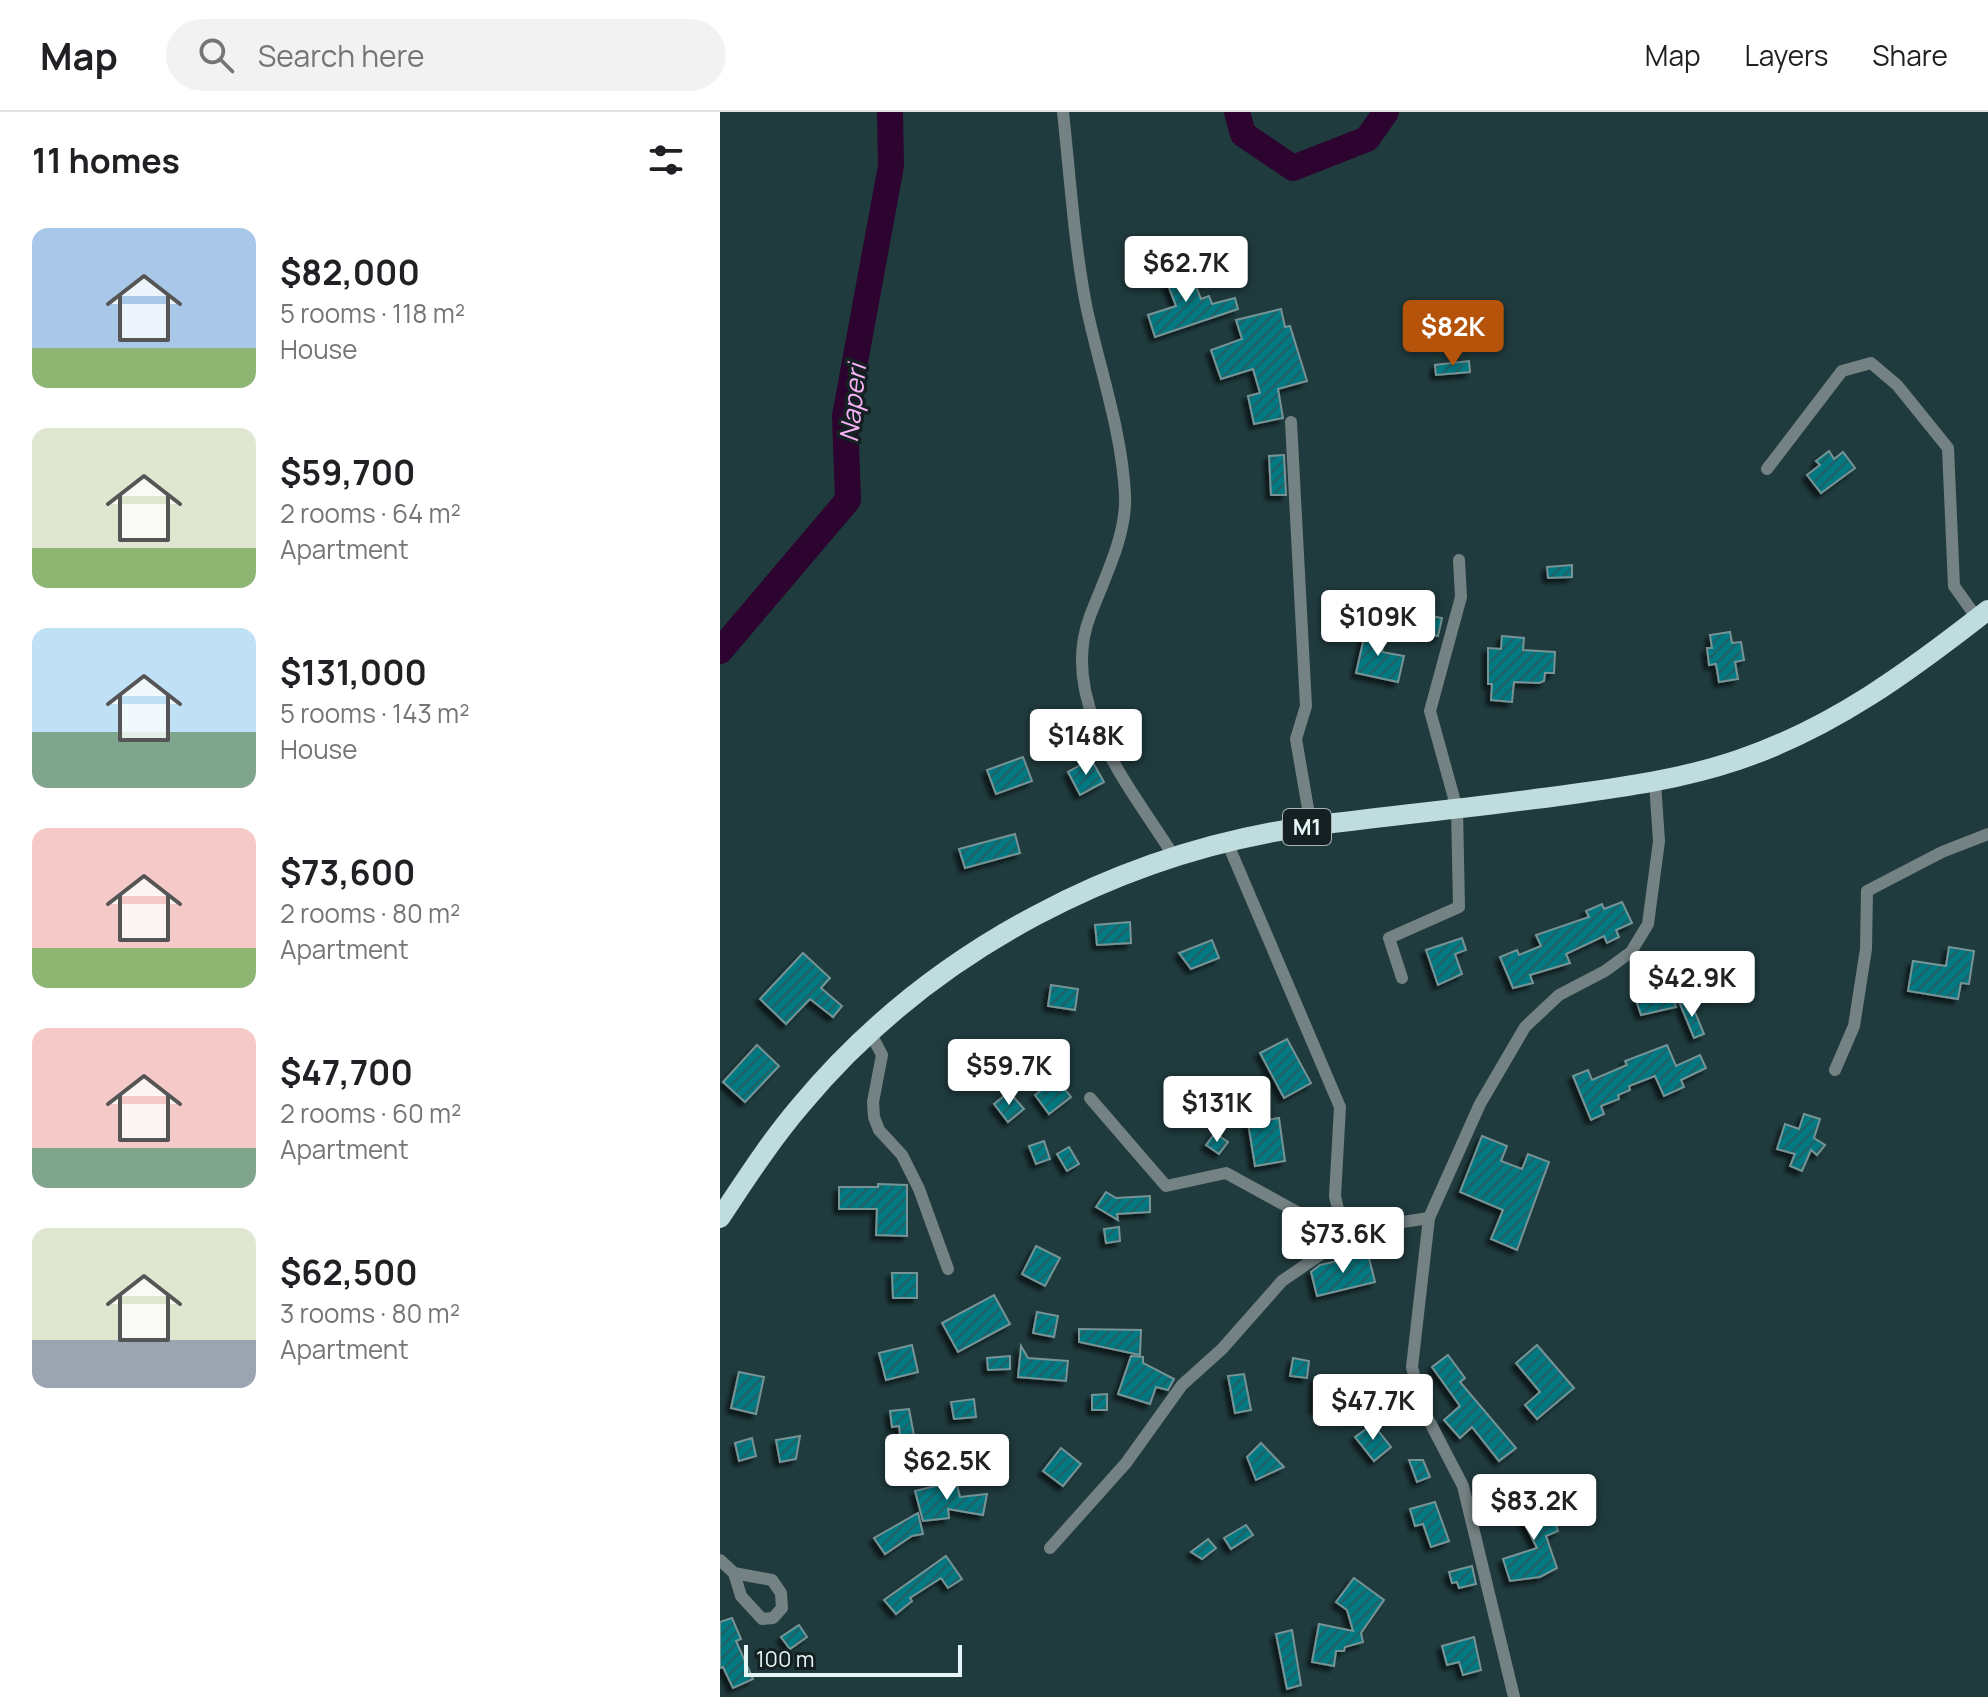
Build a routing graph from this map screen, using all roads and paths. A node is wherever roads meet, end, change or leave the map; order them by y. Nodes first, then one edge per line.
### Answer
1 (1063, 112) edge
2 (1291, 422) dead end
3 (1767, 469) dead end
4 (1459, 560) dead end
5 (1982, 614) edge
6 (1655, 783) junction
7 (1457, 809) junction
8 (1311, 826) junction
9 (1988, 834) edge
10 (1227, 842) junction
11 (1175, 858) junction
12 (1402, 978) dead end
13 (870, 1032) junction
14 (1835, 1070) dead end
15 (1090, 1098) dead end
16 (720, 1218) edge
17 (1429, 1218) junction
18 (1349, 1230) junction
19 (948, 1269) dead end
20 (1050, 1548) dead end
21 (720, 1560) edge
22 (734, 1573) dead end
23 (1514, 1697) edge

1 - 11 street
2 - 8 street
3 - 5 street
4 - 7 street
5 - 6 highway, M1
6 - 7 highway, M1
6 - 17 street
7 - 8 highway, M1
7 - 12 street
8 - 10 highway, M1
9 - 14 street
10 - 11 highway, M1
10 - 18 street
11 - 13 highway, M1
13 - 16 highway, M1
13 - 19 street
15 - 18 street
17 - 18 street
17 - 23 street
18 - 20 street
21 - 22 street

